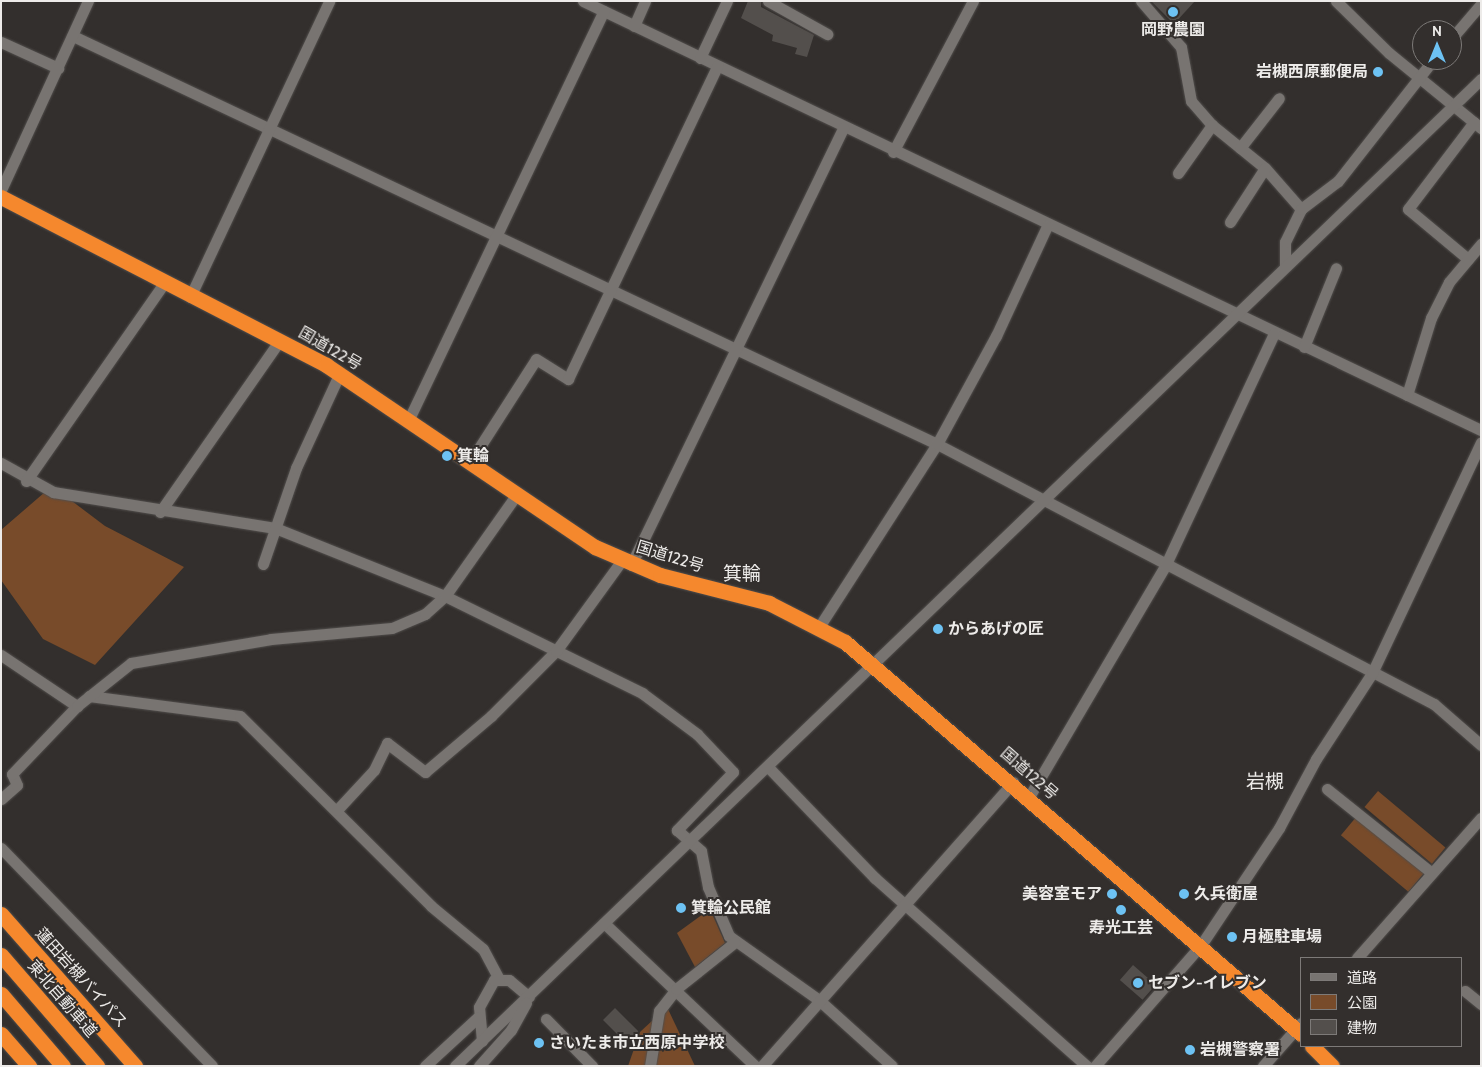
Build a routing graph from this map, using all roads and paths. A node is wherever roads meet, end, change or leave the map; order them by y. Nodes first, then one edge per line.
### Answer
1 (88, 1) edge
2 (329, 1) edge
3 (583, 1) edge
4 (645, 1) edge
5 (727, 1) edge
6 (768, 1) edge
7 (973, 1) edge
8 (1140, 1) edge
9 (1336, 1) edge
10 (1481, 4) edge
11 (604, 11) junction
12 (634, 26) junction
13 (1462, 26) edge
14 (826, 34) dead end
15 (73, 36) junction
16 (1, 42) edge
17 (700, 58) junction
18 (717, 66) junction
19 (58, 68) junction
20 (1425, 70) edge
21 (1418, 78) junction
22 (1481, 79) edge
23 (1280, 98) dead end
24 (1454, 105) junction
25 (1212, 125) junction
26 (1477, 125) edge
27 (271, 128) junction
28 (843, 128) junction
29 (1240, 148) junction
30 (893, 152) junction
31 (1265, 168) junction
32 (1178, 173) dead end
33 (1, 190) edge
34 (1, 197) edge
35 (1301, 209) junction
36 (1230, 222) dead end
37 (1047, 226) junction
38 (497, 234) junction
39 (1481, 244) edge
40 (1468, 259) junction
41 (1285, 266) junction
42 (1336, 268) dead end
43 (164, 283) junction
44 (611, 289) junction
45 (190, 298) junction
46 (1234, 314) junction
47 (1274, 333) junction
48 (280, 340) junction
49 (1304, 348) junction
50 (737, 349) junction
51 (339, 375) junction
52 (1407, 395) junction
53 (410, 419) junction
54 (1481, 430) edge
55 (1481, 442) edge
56 (937, 444) junction
57 (470, 462) junction
58 (1, 463) edge
59 (26, 480) junction
60 (517, 494) junction
61 (1043, 500) junction
62 (160, 512) junction
63 (275, 528) junction
64 (626, 562) junction
65 (263, 564) dead end
66 (1166, 564) junction
67 (444, 596) junction
68 (820, 627) junction
69 (556, 651) junction
70 (1, 655) edge
71 (872, 665) junction
72 (1372, 673) junction
73 (89, 696) junction
74 (77, 706) junction
75 (1481, 745) edge
76 (768, 767) junction
77 (1013, 782) junction
78 (1327, 789) dead end
79 (1029, 797) junction
80 (1, 799) edge
81 (337, 810) junction
82 (1478, 825) edge
83 (690, 841) junction
84 (1, 848) edge
85 (1432, 873) junction
86 (904, 902) junction
87 (1, 914) edge
88 (604, 923) junction
89 (735, 942) junction
90 (1201, 945) junction
91 (1, 955) edge
92 (1358, 957) edge
93 (499, 979) junction
94 (676, 989) junction
95 (1465, 991) dead end
96 (1, 994) edge
97 (529, 996) junction
98 (819, 1000) junction
99 (1481, 1004) edge
100 (477, 1018) junction
101 (546, 1020) dead end
102 (1299, 1029) edge
103 (1, 1034) edge
104 (482, 1041) junction
105 (1313, 1047) edge
106 (29, 1066) edge
107 (63, 1066) edge
108 (97, 1066) edge
109 (135, 1066) edge
110 (212, 1066) edge
111 (425, 1066) edge
112 (456, 1066) edge
113 (479, 1066) edge
114 (592, 1066) edge
115 (650, 1066) edge
116 (755, 1066) edge
117 (762, 1066) edge
118 (892, 1066) edge
119 (1087, 1066) edge
120 (1095, 1066) edge
121 (1262, 1066) edge
122 (1332, 1066) edge

1 - 15 street
2 - 27 street
3 - 11 street
4 - 12 street
5 - 17 street
6 - 14 street
7 - 30 street
8 - 25 street
9 - 21 street
10 - 13 street
11 - 12 street
11 - 38 street
12 - 17 street
15 - 19 street
15 - 27 street
16 - 19 street
17 - 18 street
18 - 28 street
18 - 44 street
19 - 33 street
20 - 21 street
21 - 24 street
21 - 35 street
22 - 24 street
23 - 29 street
24 - 26 street
24 - 41 street
25 - 29 street
25 - 32 street
26 - 40 street
27 - 38 street
27 - 45 street
28 - 30 street
28 - 50 street
29 - 31 street
30 - 37 street
31 - 35 street
31 - 36 street
34 - 43 highway, 国道122号
35 - 41 street
37 - 46 street
37 - 56 street
38 - 44 street
38 - 53 street
39 - 40 street
40 - 52 street
41 - 46 street
42 - 49 street
43 - 45 highway, 国道122号
43 - 59 street
44 - 50 street
44 - 57 street
45 - 48 highway, 国道122号
46 - 47 street
46 - 61 street
47 - 49 street
47 - 66 street
48 - 51 highway, 国道122号
48 - 62 street
49 - 52 street
50 - 56 street
50 - 64 street
51 - 53 highway, 国道122号
51 - 63 street
52 - 54 street
53 - 57 highway, 国道122号
55 - 72 street
56 - 61 street
56 - 68 street
57 - 60 highway, 国道122号
58 - 59 street
59 - 62 street
60 - 64 highway, 国道122号
60 - 67 street
61 - 66 street
61 - 71 street
62 - 63 street
63 - 65 street
63 - 67 street
64 - 68 highway, 国道122号
64 - 69 street
66 - 72 street
66 - 79 street
67 - 69 street
67 - 73 street
68 - 71 highway, 国道122号
69 - 81 street
69 - 83 street
70 - 74 street
71 - 76 street
71 - 77 highway, 国道122号
72 - 75 street
72 - 90 street
73 - 74 street
73 - 81 street
74 - 80 street
76 - 83 street
76 - 86 street
77 - 79 highway, 国道122号
77 - 86 street
78 - 85 street
79 - 90 highway, 国道122号
81 - 93 street
82 - 85 street
83 - 88 street
83 - 89 street
84 - 110 street
85 - 92 street
86 - 98 street
86 - 119 street
87 - 109 highway, 蓮田岩槻バイパス
88 - 94 street
88 - 97 street
89 - 94 street
89 - 98 street
90 - 102 highway, 国道122号
90 - 120 street
91 - 108 highway, 東北自動車道
93 - 97 street
93 - 100 street
94 - 115 street
94 - 116 street
95 - 99 street
96 - 107 highway
97 - 104 street
97 - 113 street
98 - 117 street
98 - 118 street
100 - 104 street
100 - 111 street
101 - 114 street
102 - 121 street
103 - 106 highway
104 - 112 street
105 - 122 highway

